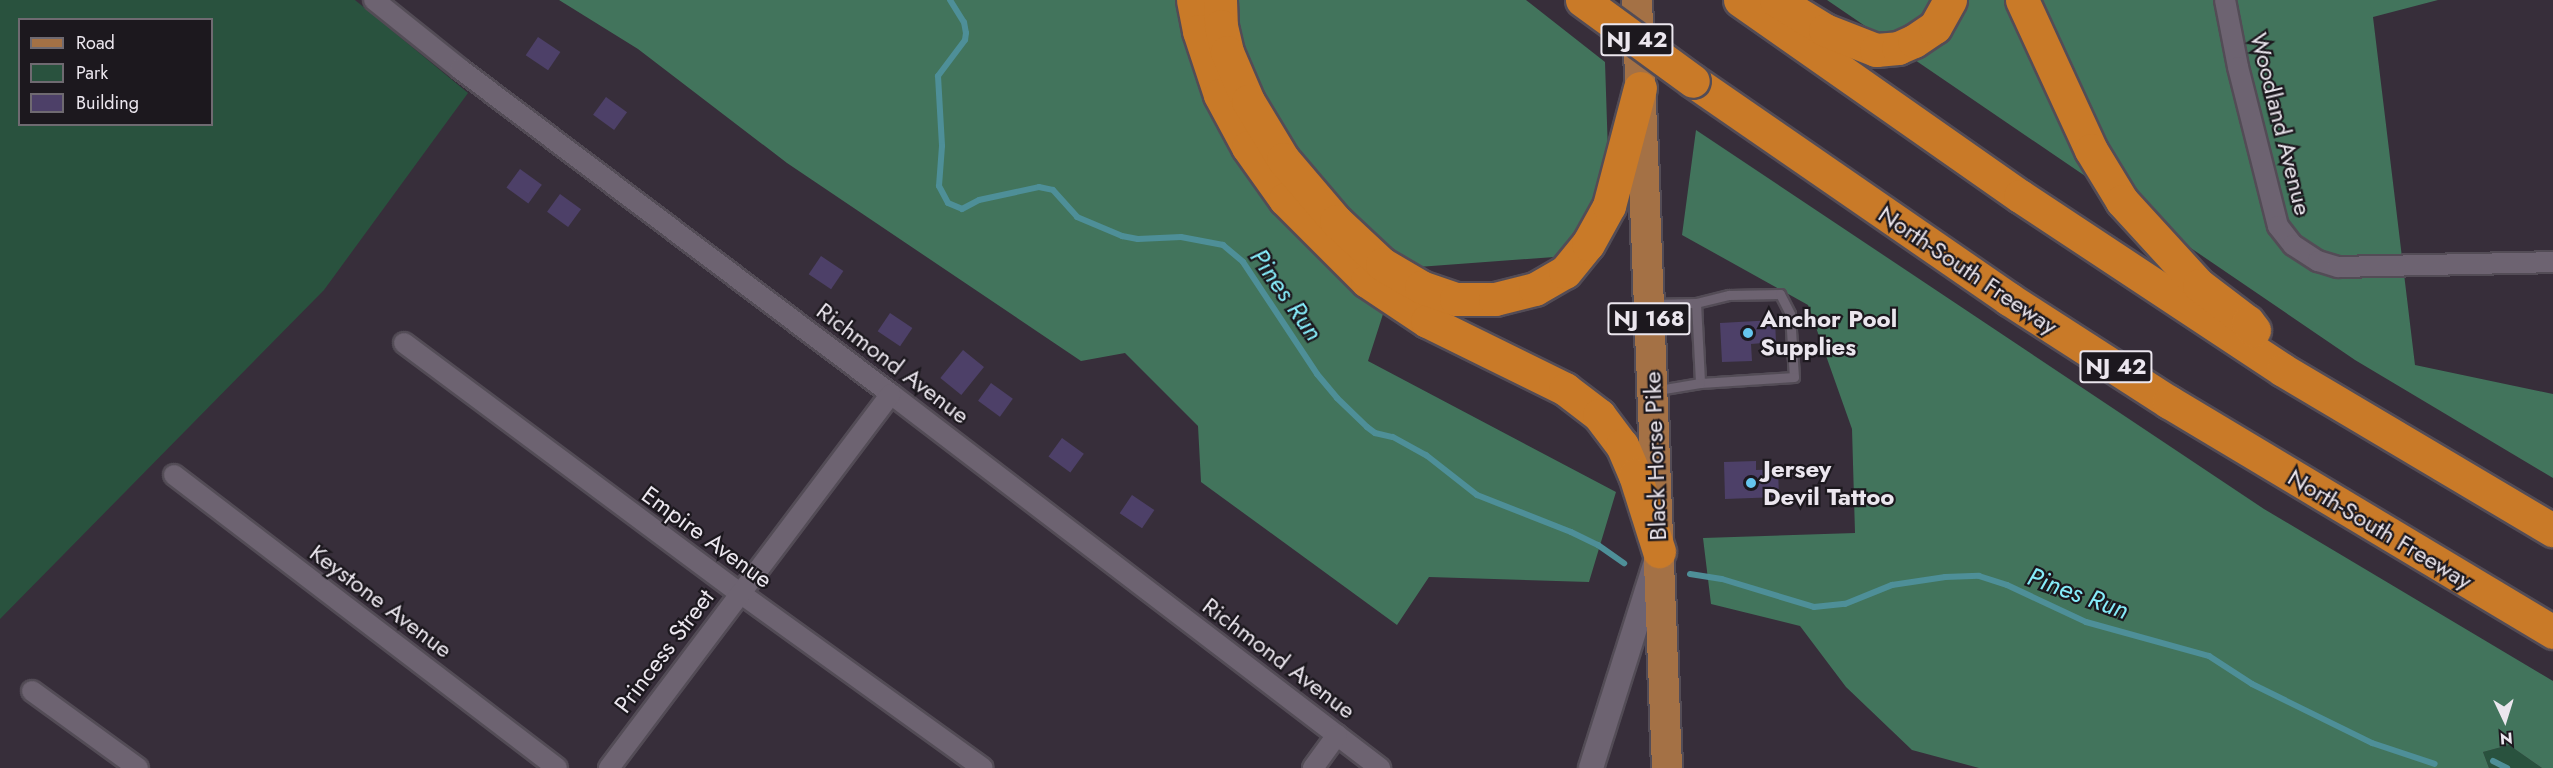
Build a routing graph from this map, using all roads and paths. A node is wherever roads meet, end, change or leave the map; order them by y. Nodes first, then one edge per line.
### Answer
1 (374, 0) edge
2 (1193, 0) edge
3 (1220, 0) edge
4 (1582, 0) edge
5 (1637, 0) edge
6 (1740, 0) edge
7 (1776, 0) edge
8 (1950, 0) edge
9 (2022, 0) edge
10 (2225, 0) edge
11 (1640, 88) junction
12 (2553, 262) edge
13 (1696, 303) junction
14 (1649, 304) junction
15 (404, 343) dead end
16 (2283, 370) junction
17 (1700, 383) junction
18 (1652, 391) junction
19 (891, 394) junction
20 (174, 475) dead end
21 (2553, 530) edge
22 (1659, 551) junction
23 (740, 593) junction
24 (2553, 632) edge
25 (32, 691) dead end
26 (1337, 735) junction
27 (138, 768) edge
28 (557, 768) edge
29 (609, 768) edge
30 (983, 768) edge
31 (1313, 768) edge
32 (1380, 768) edge
33 (1591, 768) edge
34 (1667, 768) edge

1 - 19 street, Richmond Avenue
2 - 22 highway
3 - 11 highway
4 - 24 highway, North-South Freeway / NJ 42, bridge
5 - 11 main road, Black Horse Pike / NJ 168
6 - 16 highway
7 - 8 highway
9 - 16 highway
10 - 12 street, Woodland Avenue
11 - 14 main road, Black Horse Pike / NJ 168
13 - 14 lane
13 - 17 lane
13 - 17 lane
14 - 18 main road, Black Horse Pike / NJ 168
15 - 23 street, Empire Avenue
16 - 21 highway
17 - 18 lane
18 - 22 main road, Black Horse Pike / NJ 168
19 - 23 street, Princess Street
19 - 26 street, Richmond Avenue
20 - 28 street, Keystone Avenue
22 - 33 street
22 - 34 main road, Black Horse Pike / NJ 168
23 - 29 street, Princess Street
23 - 30 street, Empire Avenue
25 - 27 street
26 - 31 street
26 - 32 street, Richmond Avenue

